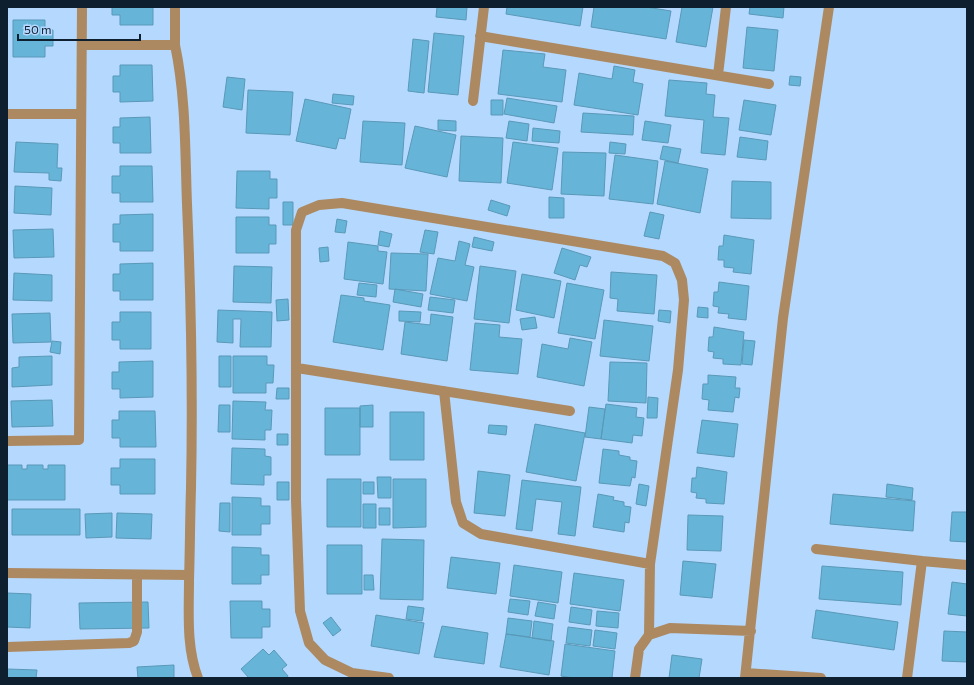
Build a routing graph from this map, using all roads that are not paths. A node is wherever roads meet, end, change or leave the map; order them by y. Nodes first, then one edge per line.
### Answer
1 (82, 7) edge
2 (175, 7) edge
3 (484, 7) edge
4 (726, 7) edge
5 (829, 7) edge
6 (480, 36) junction
7 (82, 45) junction
8 (175, 45) junction
9 (718, 75) junction
10 (769, 84) dead end
11 (474, 101) dead end
12 (7, 114) edge
13 (82, 114) junction
14 (297, 368) junction
15 (444, 391) junction
16 (570, 411) dead end
17 (7, 441) edge
18 (816, 549) dead end
19 (922, 561) junction
20 (650, 564) junction
21 (967, 565) edge
22 (7, 573) edge
23 (136, 575) junction
24 (189, 575) junction
25 (751, 631) junction
26 (649, 635) junction
27 (7, 647) edge
28 (746, 675) edge
29 (198, 678) edge
30 (389, 678) edge
31 (635, 678) edge
32 (821, 678) edge
33 (907, 678) edge

1 - 7 street
2 - 8 street
3 - 6 street
4 - 9 street
5 - 25 street
6 - 9 street
6 - 11 street
7 - 8 street
7 - 13 street
8 - 24 street
9 - 10 street
12 - 13 street
13 - 17 street
14 - 15 street
14 - 20 street
14 - 30 street
15 - 16 street
15 - 20 street
18 - 19 street
19 - 21 street
19 - 33 street
20 - 26 street
22 - 23 street
23 - 24 street
23 - 27 street
24 - 29 street
25 - 26 street
25 - 28 street
26 - 31 street
28 - 32 street

